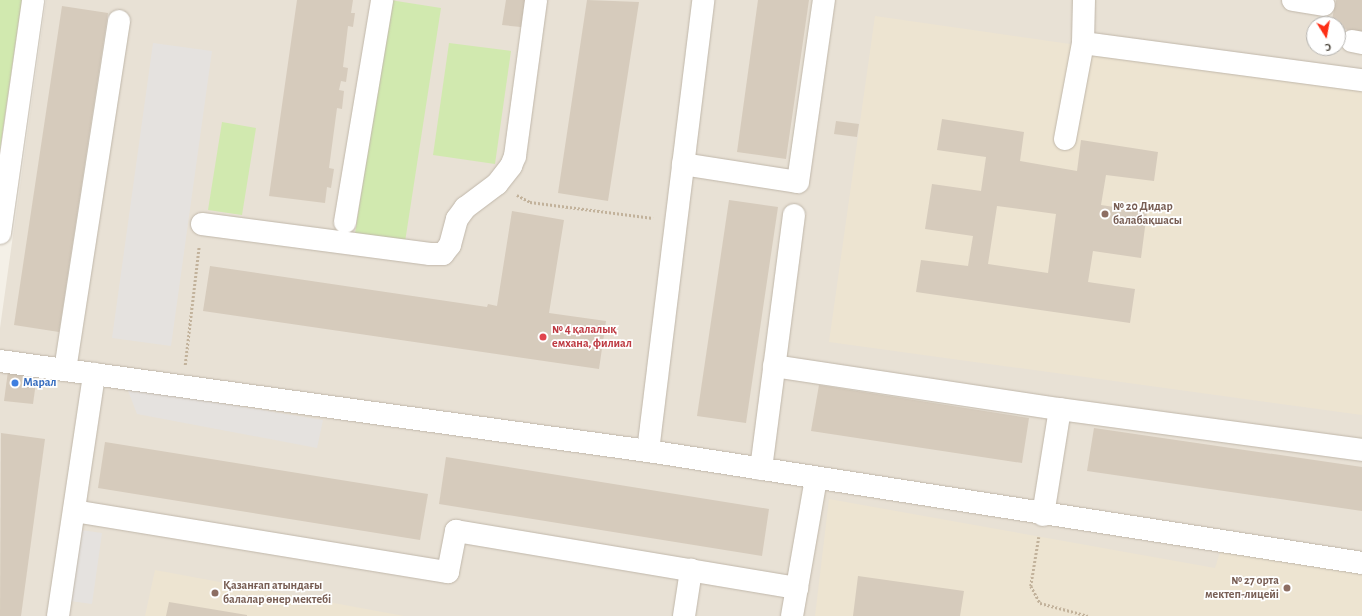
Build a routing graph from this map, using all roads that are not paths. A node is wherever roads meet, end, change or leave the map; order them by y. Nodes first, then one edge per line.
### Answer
1 (33, 0) edge
2 (382, 0) edge
3 (536, 0) edge
4 (703, 0) edge
5 (824, 0) edge
6 (1084, 0) edge
7 (1293, 0) edge
8 (1324, 5) dead end
9 (119, 21) dead end
10 (1083, 43) junction
11 (1362, 80) edge
12 (1065, 139) dead end
13 (683, 164) junction
14 (794, 215) dead end
15 (345, 222) dead end
16 (202, 224) road end
17 (0, 234) edge
18 (0, 361) edge
19 (774, 366) junction
20 (65, 370) junction
21 (94, 374) junction
22 (1060, 409) junction
23 (1362, 450) edge
24 (648, 451) junction
25 (761, 469) junction
26 (816, 478) junction
27 (74, 511) junction
28 (1043, 515) junction
29 (1362, 563) edge
30 (691, 570) junction
31 (797, 588) junction
32 (58, 616) edge
33 (684, 616) edge
34 (792, 616) edge

1 - 17 street
2 - 15 street
3 - 16 street
4 - 13 street
5 - 13 street
6 - 10 street
7 - 8 street
9 - 20 street
10 - 11 street
10 - 12 street
13 - 24 street
14 - 19 street
18 - 20 street
19 - 22 street
19 - 25 street
20 - 21 street
21 - 24 street
21 - 27 street
22 - 23 street
22 - 28 street
24 - 25 street
25 - 26 street
26 - 28 street
26 - 31 street
27 - 30 street
27 - 32 street
28 - 29 street
30 - 31 street
30 - 33 street
31 - 34 street

